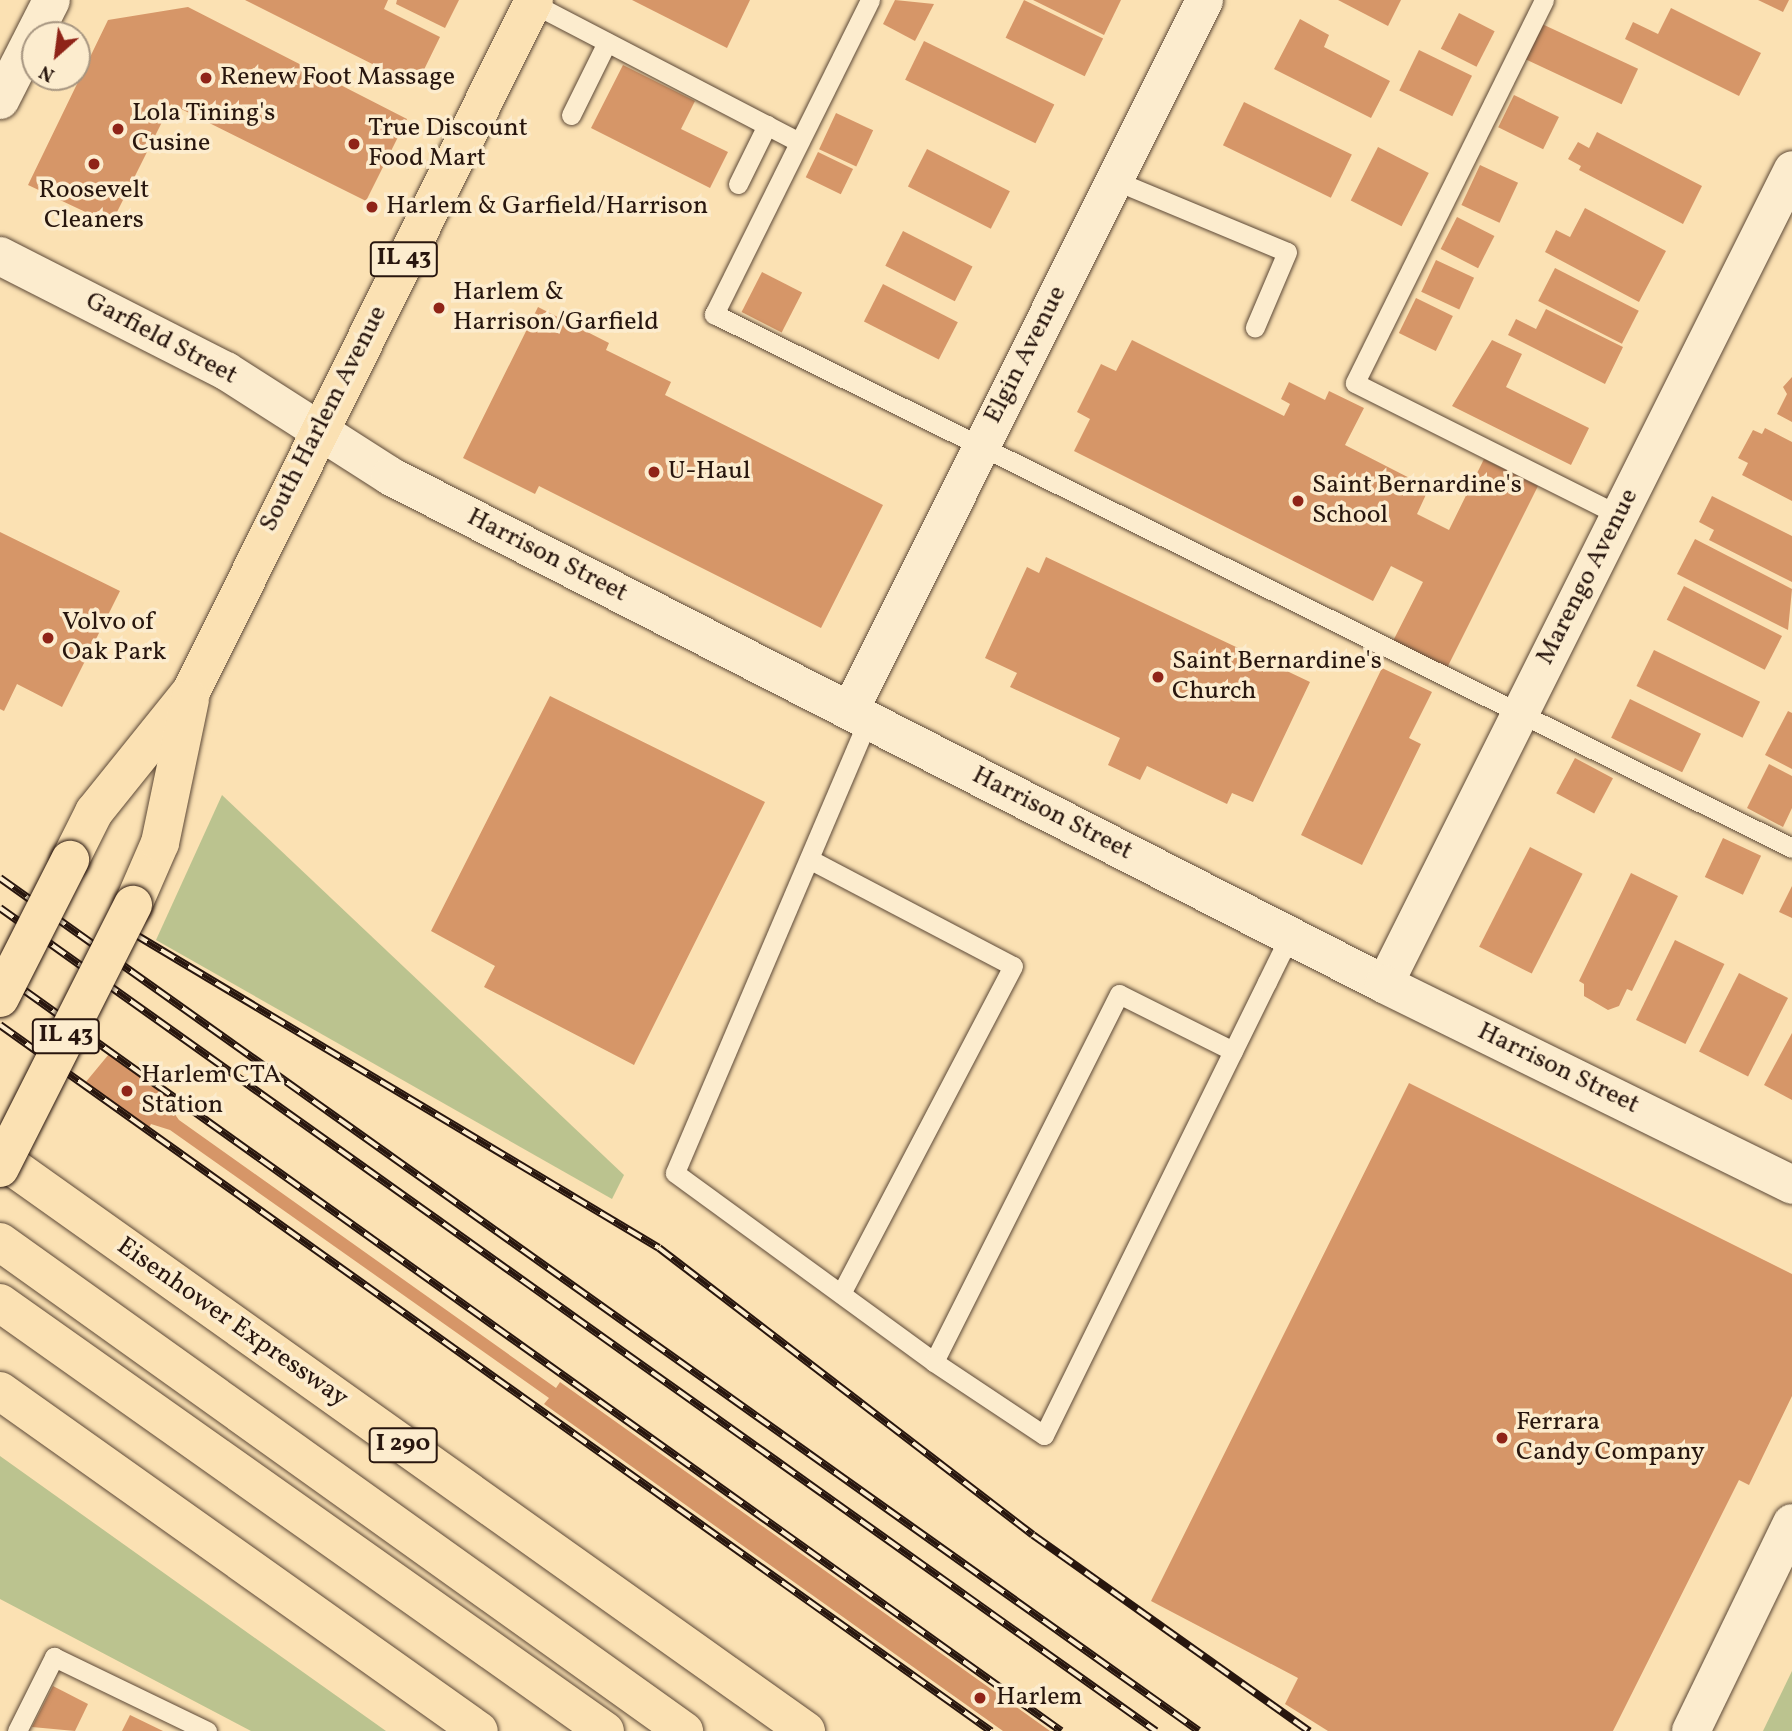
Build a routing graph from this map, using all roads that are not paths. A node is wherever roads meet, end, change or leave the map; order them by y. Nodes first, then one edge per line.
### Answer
1 (51, 0) edge
2 (870, 0) edge
3 (1204, 0) edge
4 (1544, 0) edge
5 (533, 1) edge
6 (607, 42) junction
7 (0, 100) edge
8 (571, 115) dead end
9 (767, 125) junction
10 (799, 142) junction
11 (1792, 169) edge
12 (1114, 180) junction
13 (738, 184) dead end
14 (0, 256) edge
15 (1255, 327) dead end
16 (320, 428) junction
17 (981, 446) junction
18 (1619, 515) junction
19 (192, 690) junction
20 (1520, 713) junction
21 (858, 715) junction
22 (1792, 848) edge
23 (809, 859) junction
24 (1290, 935) junction
25 (1384, 984) junction
26 (0, 998) edge
27 (1233, 1051) junction
28 (0, 1158) edge
29 (0, 1168) edge
30 (1792, 1185) edge
31 (0, 1242) edge
32 (841, 1294) junction
33 (0, 1303) edge
34 (934, 1362) junction
35 (0, 1391) edge
36 (1792, 1523) edge
37 (17, 1731) edge
38 (207, 1731) edge
39 (479, 1731) edge
40 (605, 1731) edge
41 (684, 1731) edge
42 (806, 1731) edge
43 (1691, 1731) edge

1 - 7 street
2 - 10 lane
3 - 12 street, Elgin Avenue
4 - 18 lane
5 - 6 lane
5 - 16 main road, South Harlem Avenue / IL 43
6 - 8 lane
6 - 9 lane
9 - 10 lane
9 - 13 lane
10 - 17 lane
11 - 18 street, Marengo Avenue
12 - 15 lane
12 - 17 street, Elgin Avenue
14 - 16 street, Garfield Street
16 - 19 main road, South Harlem Avenue / IL 43
16 - 21 street, Harrison Street
17 - 20 lane
17 - 21 street, Elgin Avenue
18 - 20 street, Marengo Avenue
19 - 26 main road, South Harlem Avenue / IL 43, bridge
19 - 29 main road, South Harlem Avenue / IL 43, bridge
20 - 22 lane
20 - 25 street, Marengo Avenue
21 - 23 lane
21 - 24 street, Harrison Street
23 - 32 lane
23 - 32 lane
24 - 25 street, Harrison Street
24 - 27 lane
25 - 30 street, Harrison Street
27 - 34 lane
27 - 34 lane
28 - 42 main road, Eisenhower Expressway / I 290
31 - 41 main road
32 - 34 lane
33 - 40 main road
35 - 39 main road
36 - 43 street
37 - 38 lane

